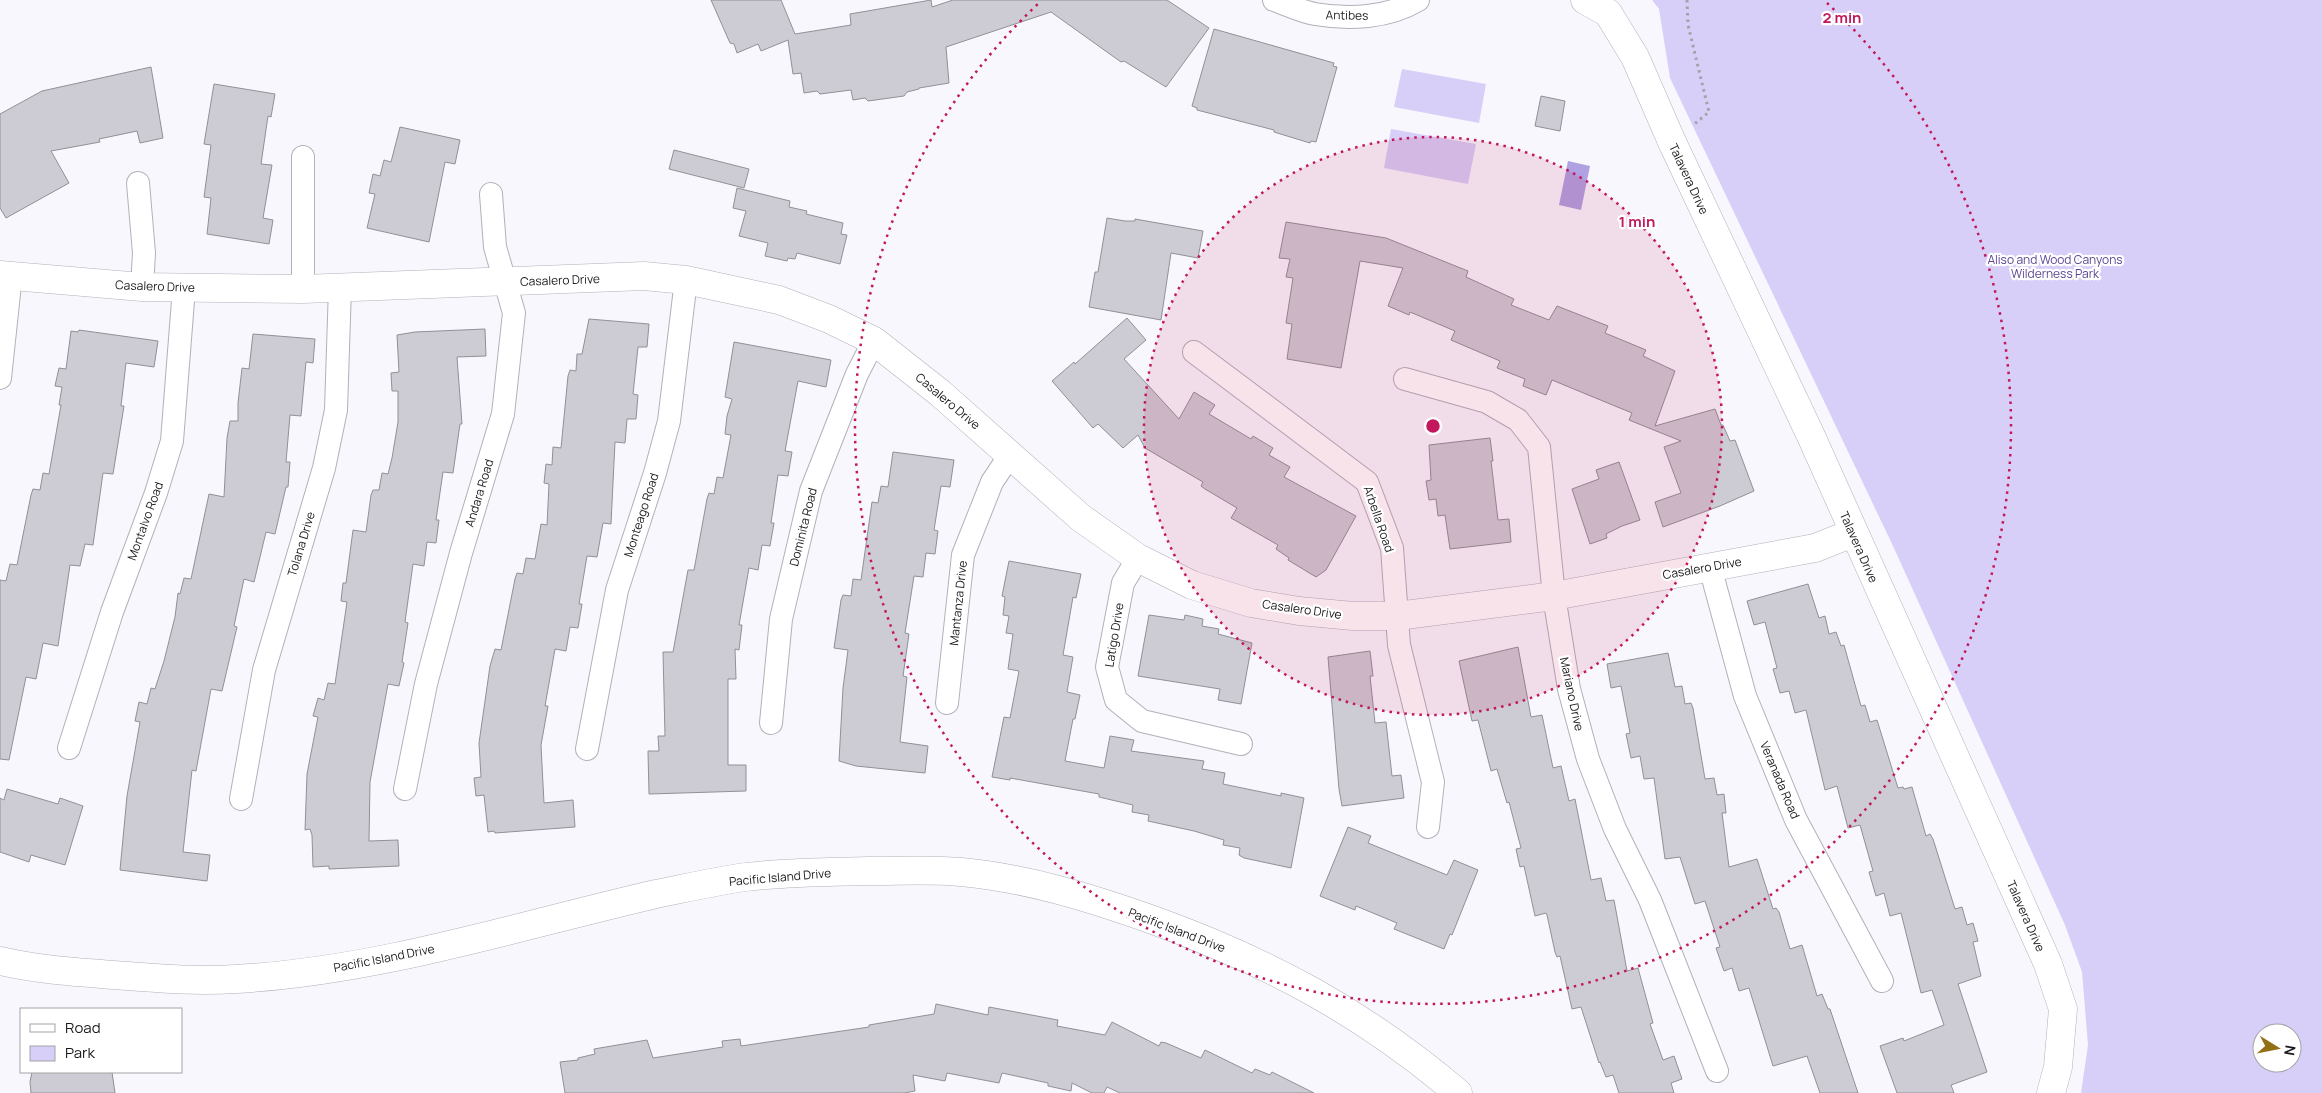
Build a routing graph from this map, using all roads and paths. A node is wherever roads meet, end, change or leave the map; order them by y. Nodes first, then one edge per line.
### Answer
1 (1274, 0) edge
2 (1418, 0) edge
3 (1687, 0) edge
4 (1600, 4) edge
5 (1672, 142) junction
6 (303, 157) dead end
7 (138, 183) dead end
8 (491, 194) dead end
9 (5, 275) edge
10 (686, 280) junction
11 (505, 282) junction
12 (142, 287) junction
13 (340, 287) junction
14 (184, 288) junction
15 (304, 289) junction
16 (874, 341) junction
17 (1194, 352) dead end
18 (0, 378) edge
19 (1405, 379) dead end
20 (1010, 455) junction
21 (1853, 533) junction
22 (1138, 558) junction
23 (1710, 567) junction
24 (1554, 596) junction
25 (1397, 616) junction
26 (946, 702) dead end
27 (771, 723) dead end
28 (1241, 744) dead end
29 (69, 748) dead end
30 (587, 749) dead end
31 (404, 789) dead end
32 (241, 799) dead end
33 (1428, 827) dead end
34 (0, 961) edge
35 (1882, 981) dead end
36 (1717, 1071) dead end
37 (1458, 1093) edge
38 (2051, 1093) edge

1 - 2 street, Antibes
3 - 5 path
4 - 5 street, Talavera Drive
5 - 21 street, Talavera Drive
6 - 15 street
7 - 12 street
8 - 11 street, Andara Road
9 - 12 street, Casalero Drive
9 - 18 street
10 - 11 street, Casalero Drive
10 - 16 street, Casalero Drive
10 - 30 street, Monteago Road
11 - 13 street, Casalero Drive
11 - 31 street, Andara Road
12 - 14 street, Casalero Drive
13 - 15 street, Casalero Drive
13 - 32 street, Tolana Drive
14 - 15 street, Casalero Drive
14 - 29 street, Montalvo Road
16 - 20 street, Casalero Drive
16 - 27 street, Dominita Road
17 - 25 street, Arbella Road
19 - 24 street, Mariano Drive
20 - 22 street, Casalero Drive
20 - 26 street, Mantanza Drive
21 - 23 street, Casalero Drive
21 - 38 street, Talavera Drive
22 - 25 street, Casalero Drive
22 - 28 street, Latigo Drive
23 - 24 street, Casalero Drive
23 - 35 street, Veranada Road
24 - 25 street, Casalero Drive
24 - 36 street, Mariano Drive
25 - 33 street, Arbella Road
34 - 37 street, Pacific Island Drive

